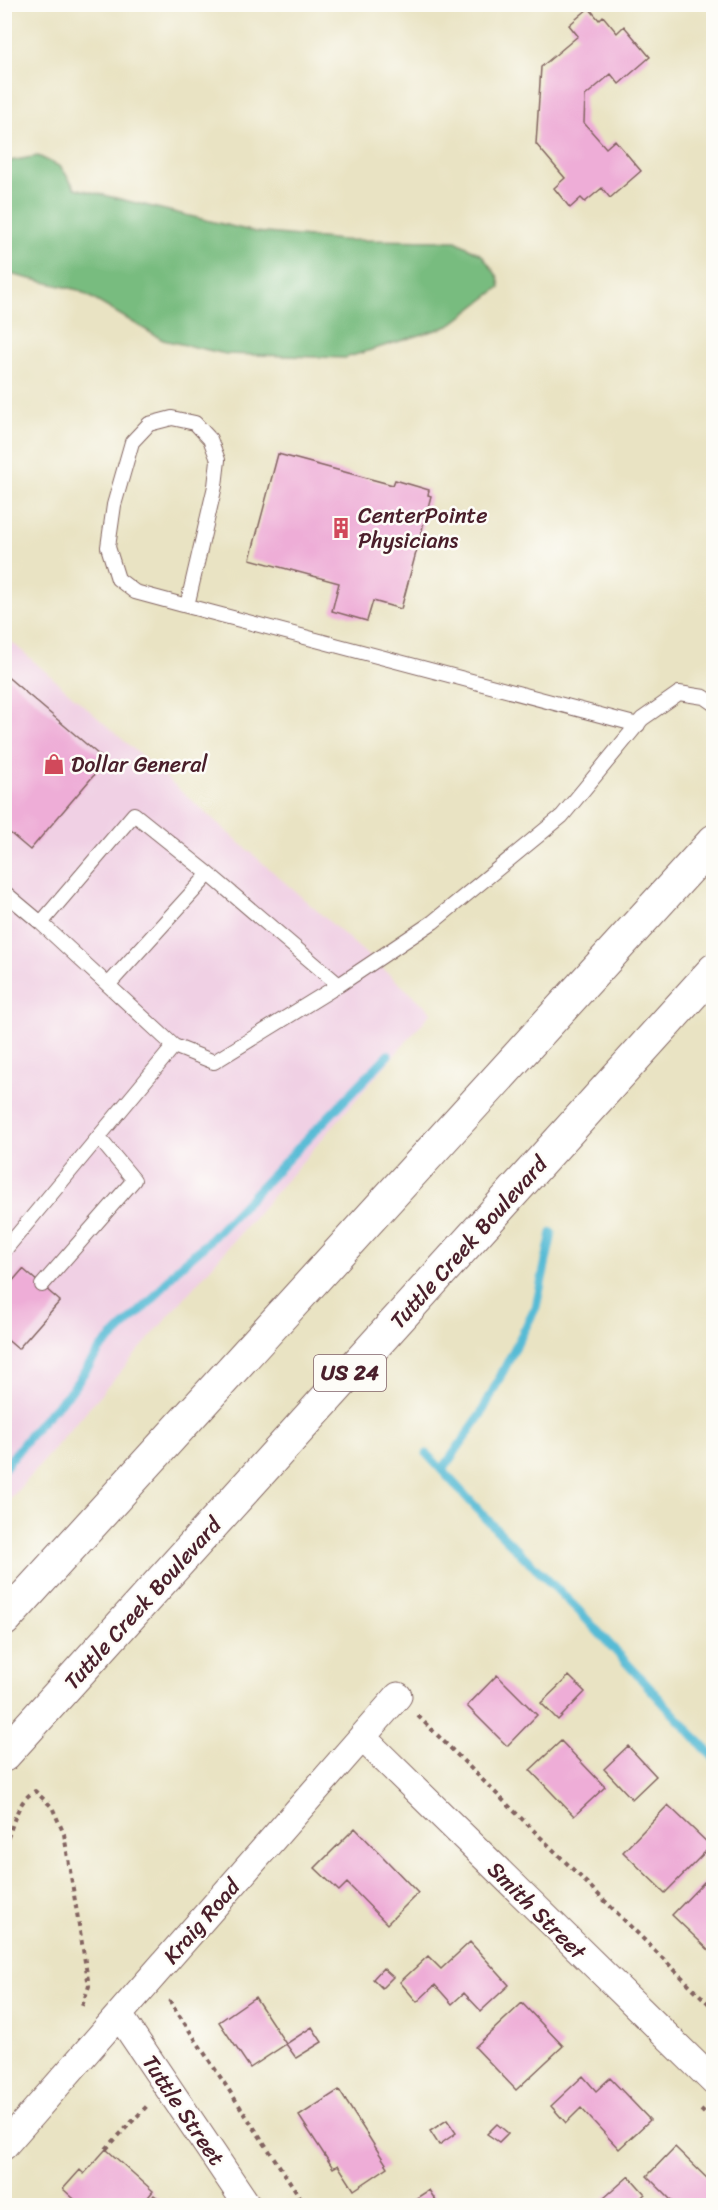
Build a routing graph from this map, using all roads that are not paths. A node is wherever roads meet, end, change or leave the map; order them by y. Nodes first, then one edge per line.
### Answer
1 (188, 606) junction
2 (714, 704) edge
3 (638, 725) junction
4 (714, 841) edge
5 (209, 874) junction
6 (4, 892) edge
7 (41, 923) junction
8 (714, 970) edge
9 (108, 985) junction
10 (339, 985) junction
11 (174, 1046) junction
12 (99, 1138) junction
13 (4, 1251) edge
14 (42, 1285) dead end
15 (4, 1620) edge
16 (398, 1696) road end
17 (362, 1737) junction
18 (4, 1755) edge
19 (119, 2015) junction
20 (714, 2082) edge
21 (4, 2146) edge
22 (248, 2205) edge

1 - 1 lane
1 - 3 lane
2 - 3 lane
3 - 10 lane
4 - 15 highway
5 - 7 lane
5 - 9 lane
5 - 10 lane
6 - 7 lane
7 - 9 lane
8 - 18 highway, Tuttle Creek Boulevard / US 24
9 - 11 lane
10 - 11 lane
11 - 12 lane
12 - 13 lane
12 - 14 lane
16 - 17 street, Kraig Road
17 - 19 street, Kraig Road
17 - 20 street, Smith Street
19 - 21 street, Kraig Road
19 - 22 street, Tuttle Street

